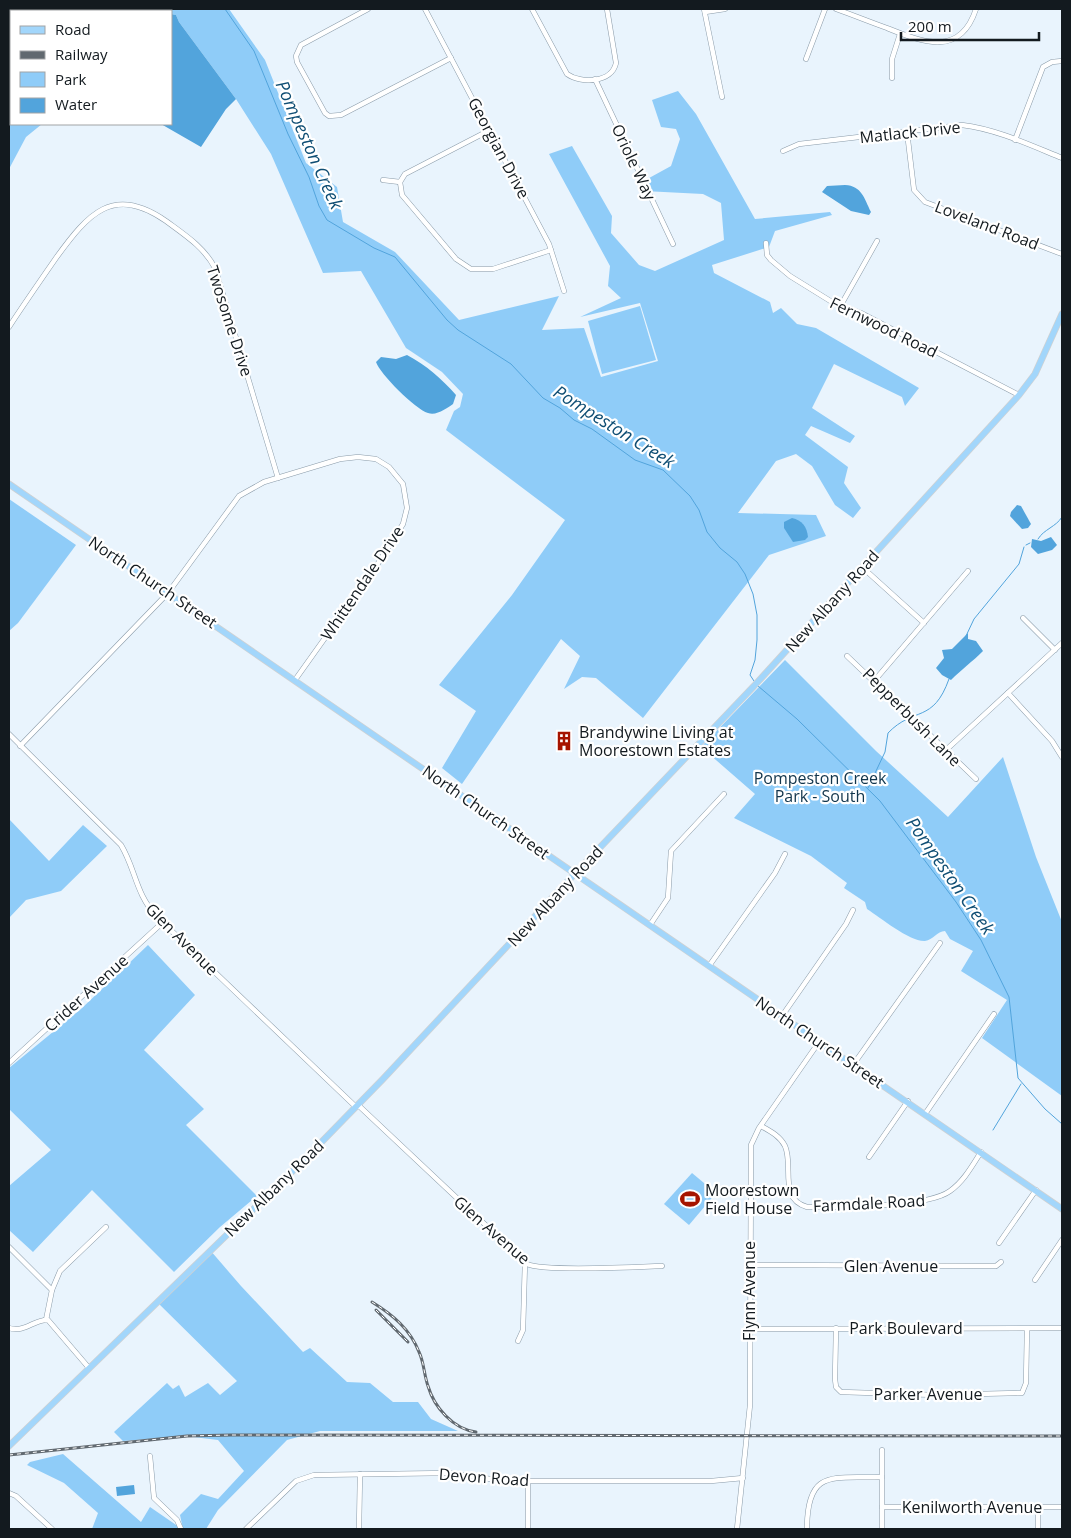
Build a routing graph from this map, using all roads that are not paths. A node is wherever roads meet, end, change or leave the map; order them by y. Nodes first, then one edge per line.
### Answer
1 (368, 9) edge
2 (426, 9) edge
3 (532, 9) edge
4 (607, 9) edge
5 (725, 9) edge
6 (825, 9) edge
7 (836, 9) edge
8 (976, 9) edge
9 (705, 10) edge
10 (900, 34) junction
11 (451, 58) junction
12 (806, 59) dead end
13 (1062, 61) edge
14 (892, 78) dead end
15 (595, 79) junction
16 (722, 97) dead end
17 (490, 130) junction
18 (907, 132) junction
19 (1015, 140) junction
20 (784, 151) dead end
21 (1062, 158) edge
22 (383, 180) dead end
23 (400, 182) junction
24 (877, 241) dead end
25 (766, 243) dead end
26 (673, 244) dead end
27 (551, 250) junction
28 (1062, 254) edge
29 (564, 291) dead end
30 (841, 305) junction
31 (1062, 314) edge
32 (9, 327) edge
33 (1019, 395) junction
34 (278, 478) junction
35 (9, 484) edge
36 (862, 567) junction
37 (968, 571) dead end
38 (168, 593) junction
39 (1023, 618) dead end
40 (924, 624) junction
41 (1062, 643) edge
42 (1055, 650) junction
43 (847, 656) dead end
44 (295, 680) junction
45 (875, 680) junction
46 (1008, 693) junction
47 (9, 734) edge
48 (20, 746) junction
49 (946, 750) junction
50 (1062, 756) edge
51 (976, 779) dead end
52 (724, 794) dead end
53 (784, 854) dead end
54 (574, 874) junction
55 (853, 910) dead end
56 (162, 923) junction
57 (650, 925) junction
58 (940, 944) dead end
59 (709, 966) junction
60 (994, 1014) dead end
61 (782, 1016) junction
62 (819, 1042) junction
63 (9, 1063) edge
64 (853, 1065) junction
65 (908, 1101) junction
66 (357, 1106) junction
67 (925, 1114) junction
68 (761, 1126) junction
69 (981, 1152) junction
70 (869, 1157) dead end
71 (1036, 1190) junction
72 (1062, 1208) edge
73 (106, 1226) dead end
74 (1062, 1240) edge
75 (999, 1243) dead end
76 (9, 1247) edge
77 (525, 1262) junction
78 (1001, 1262) dead end
79 (749, 1265) junction
80 (662, 1266) dead end
81 (1035, 1280) dead end
82 (52, 1290) junction
83 (46, 1320) junction
84 (9, 1328) edge
85 (836, 1328) junction
86 (1062, 1328) edge
87 (749, 1329) junction
88 (1028, 1329) junction
89 (518, 1341) dead end
90 (89, 1368) junction
91 (9, 1446) edge
92 (882, 1450) dead end
93 (150, 1456) dead end
94 (360, 1474) junction
95 (882, 1477) junction
96 (743, 1478) junction
97 (528, 1481) junction
98 (9, 1493) edge
99 (882, 1506) junction
100 (1038, 1507) junction
101 (1062, 1507) edge
102 (52, 1529) edge
103 (180, 1529) edge
104 (246, 1529) edge
105 (359, 1529) edge
106 (528, 1529) edge
107 (737, 1529) edge
108 (806, 1529) edge
109 (882, 1529) edge
110 (1038, 1529) edge

1 - 11 street
2 - 11 street, Georgian Drive
3 - 15 street
4 - 15 street
5 - 9 street
6 - 12 street
7 - 10 street
8 - 10 street
9 - 16 street
10 - 14 street
11 - 17 street, Georgian Drive
13 - 19 street
15 - 26 street, Oriole Way
17 - 23 street
17 - 27 street, Georgian Drive
18 - 19 street, Matlack Drive
18 - 20 street, Matlack Drive
18 - 28 street, Loveland Road
19 - 21 street, Matlack Drive
22 - 23 street
23 - 27 street
24 - 30 street
25 - 30 street, Fernwood Road
27 - 29 street, Georgian Drive
30 - 33 street, Fernwood Road
31 - 33 main road, New Albany Road
32 - 34 street, Twosome Drive
33 - 36 main road, New Albany Road
34 - 38 street, Whittendale Drive
34 - 44 street, Whittendale Drive
35 - 38 main road, North Church Street
36 - 40 street
36 - 54 main road, New Albany Road
37 - 40 street
38 - 44 main road, North Church Street
38 - 48 street, Whittendale Drive
39 - 42 street
40 - 45 street
41 - 42 street
42 - 46 street
43 - 45 street, Pepperbush Lane
44 - 54 main road, North Church Street
45 - 49 street, Pepperbush Lane
46 - 49 street
46 - 50 street
47 - 48 street, Glen Avenue
48 - 56 street, Glen Avenue
49 - 51 street, Pepperbush Lane
52 - 57 street
53 - 59 street
54 - 57 main road, North Church Street
54 - 66 main road, New Albany Road
55 - 61 street
56 - 63 street, Crider Avenue
56 - 66 street, Glen Avenue
57 - 59 main road, North Church Street
58 - 64 street
59 - 61 main road, North Church Street
60 - 67 street
61 - 62 main road, North Church Street
62 - 64 main road, North Church Street
62 - 68 street, Flynn Avenue
64 - 65 main road, North Church Street
65 - 67 main road, North Church Street
65 - 70 street
66 - 77 street, Glen Avenue
66 - 90 main road, New Albany Road
67 - 69 main road, North Church Street
68 - 69 street, Farmdale Road
68 - 79 street, Flynn Avenue
69 - 71 main road, North Church Street
71 - 72 main road, North Church Street
71 - 75 street
73 - 82 street
74 - 81 street
76 - 82 street
77 - 80 street, Glen Avenue
77 - 89 street
78 - 79 street, Glen Avenue
79 - 87 street, Flynn Avenue
82 - 83 street
83 - 84 street
83 - 90 street
85 - 87 street, Park Boulevard
85 - 88 street, Park Boulevard
85 - 88 street, Parker Avenue
86 - 88 street, Park Boulevard
87 - 96 street, Flynn Avenue
90 - 91 main road, New Albany Road
92 - 95 street
93 - 103 street
94 - 97 street, Devon Road
94 - 104 street, Devon Road
94 - 105 street
95 - 99 street
95 - 108 street
96 - 97 street, Devon Road
96 - 107 street, Flynn Avenue
97 - 106 street
98 - 102 street
99 - 100 street, Kenilworth Avenue
99 - 109 street
100 - 101 street, Kenilworth Avenue
100 - 110 street

